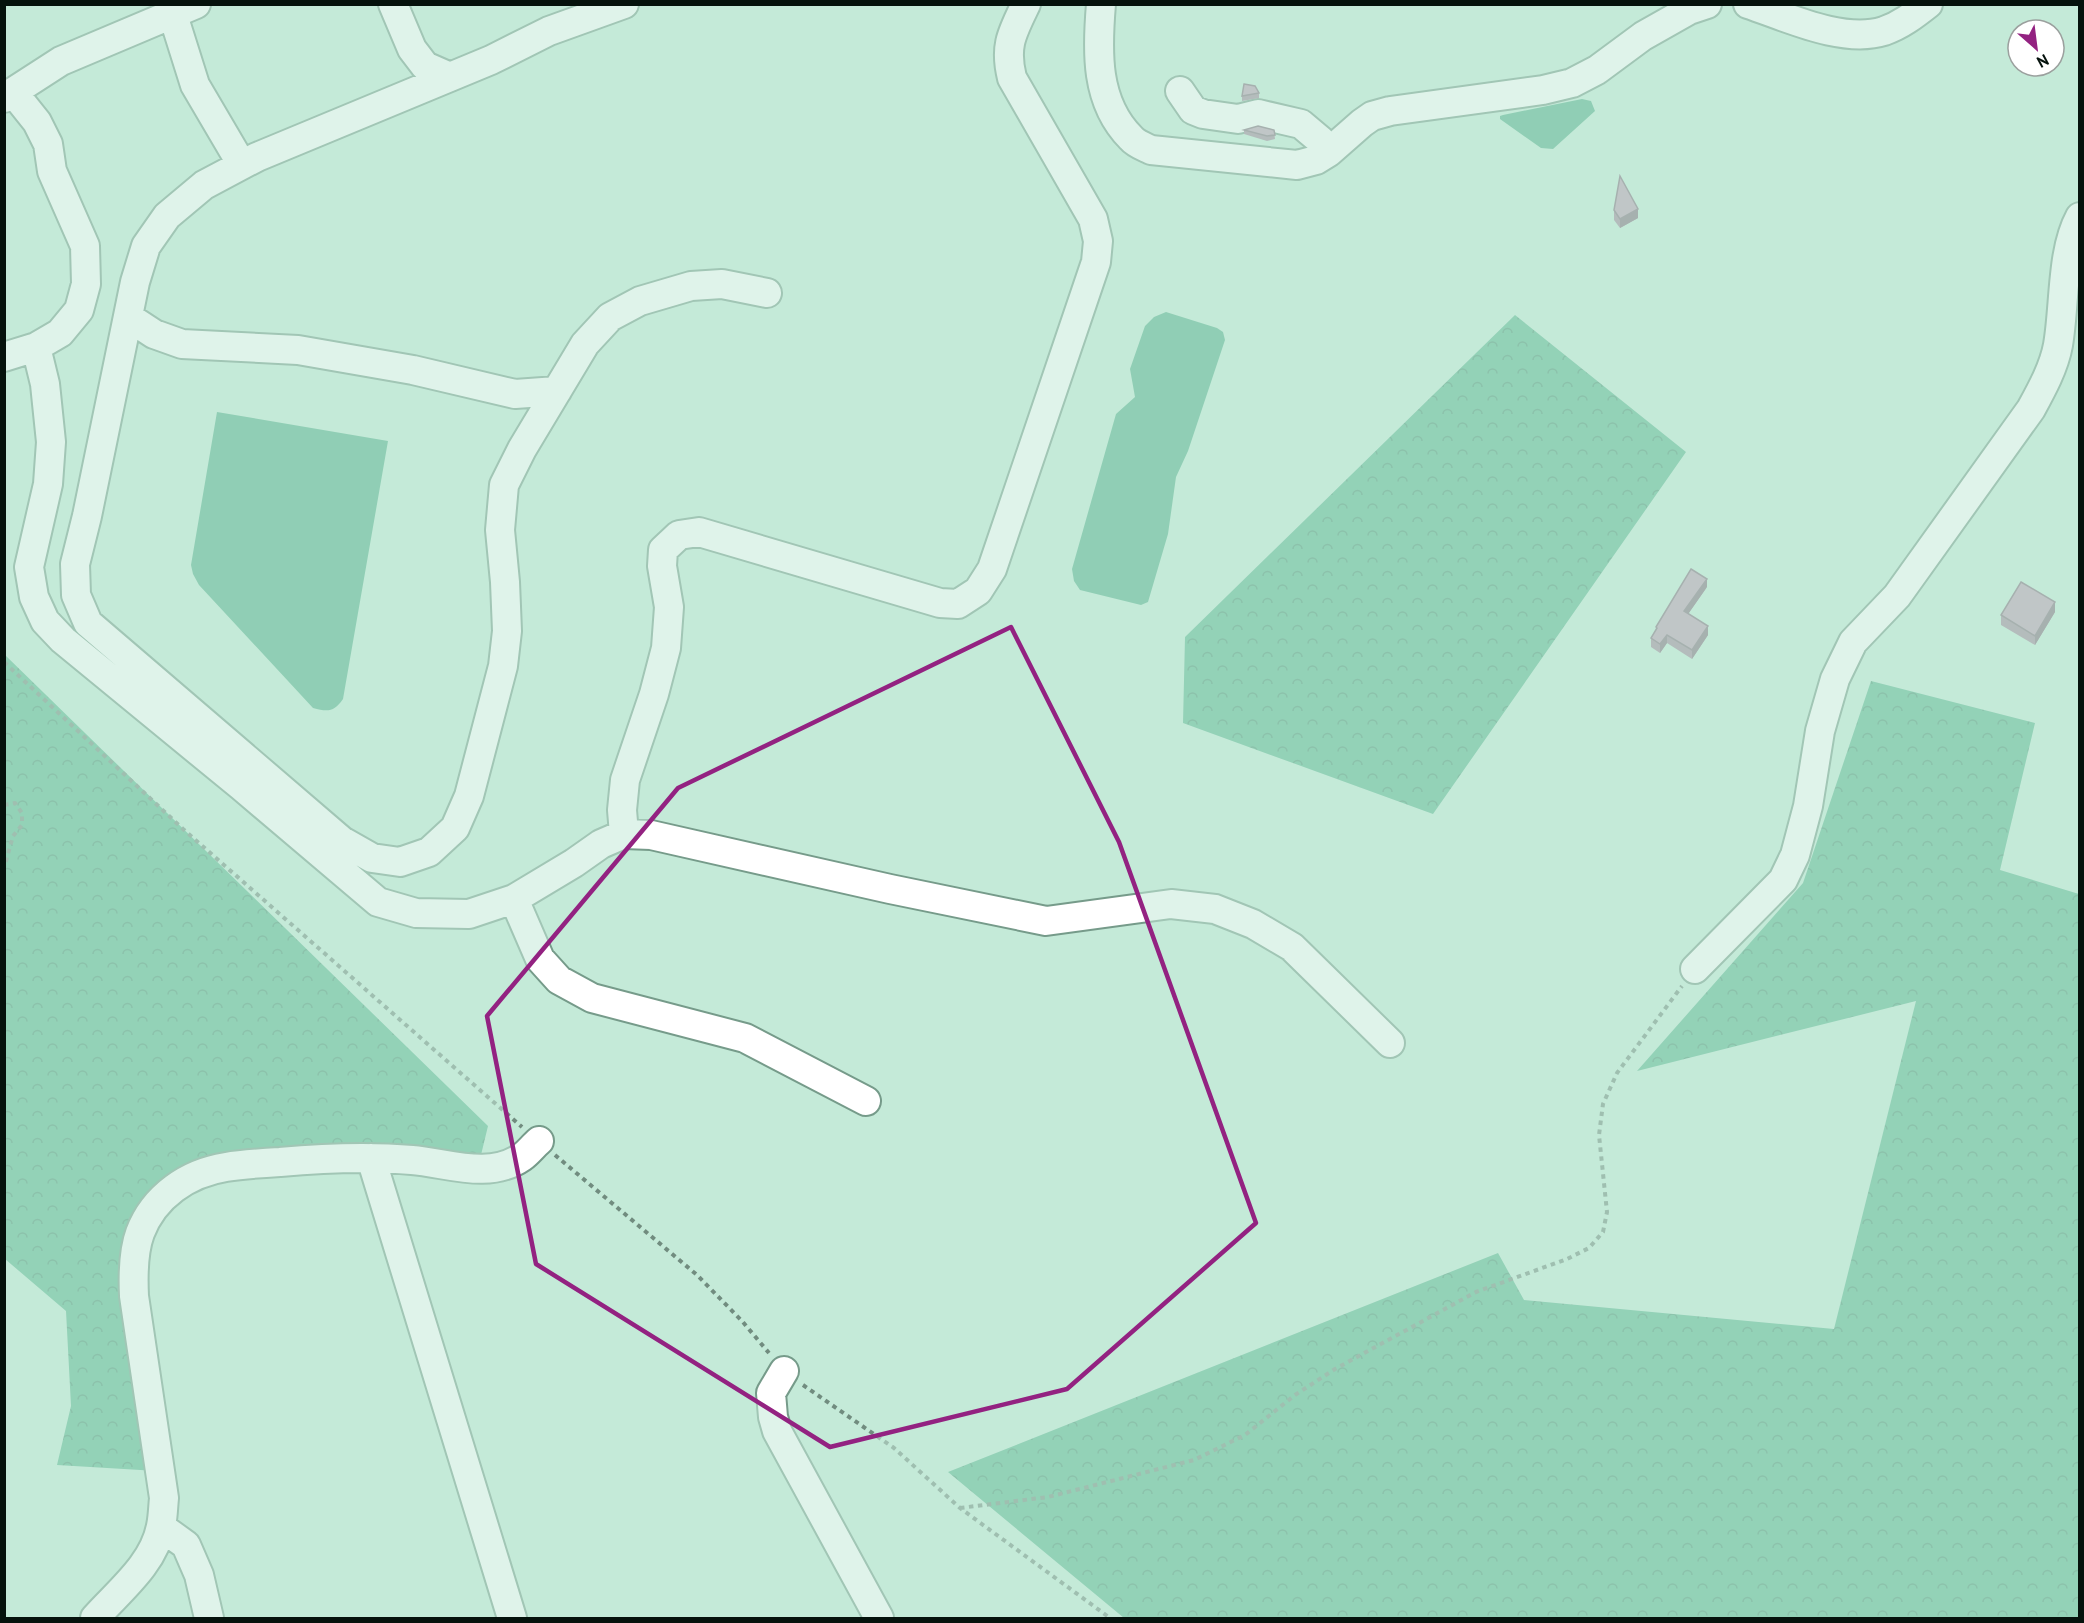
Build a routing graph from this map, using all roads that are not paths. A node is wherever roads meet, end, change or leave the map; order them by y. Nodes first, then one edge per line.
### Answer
1 (393, 4) edge
2 (624, 4) edge
3 (1026, 4) edge
4 (1101, 4) edge
5 (1707, 4) edge
6 (1748, 4) edge
7 (1928, 4) edge
8 (184, 10) edge
9 (450, 77) junction
10 (1180, 91) dead end
11 (9, 95) edge
12 (1329, 152) junction
13 (242, 165) junction
14 (2079, 217) edge
15 (766, 293) dead end
16 (128, 317) junction
17 (36, 347) junction
18 (4, 357) edge
19 (557, 391) junction
20 (624, 834) junction
21 (514, 899) junction
22 (1695, 969) road end
23 (1390, 1043) dead end
24 (866, 1101) dead end
25 (538, 1141) dead end
26 (371, 1158) junction
27 (784, 1371) dead end
28 (161, 1527) junction
29 (95, 1618) edge
30 (209, 1618) edge
31 (512, 1618) edge
32 (879, 1618) edge

1 - 9 lane
2 - 9 lane
3 - 20 lane
4 - 12 lane
5 - 12 lane
6 - 7 lane
8 - 11 lane
8 - 13 lane
9 - 13 lane
10 - 12 lane
11 - 17 lane
13 - 16 lane
14 - 22 lane
15 - 19 lane
16 - 19 lane
16 - 19 lane
17 - 18 lane
17 - 21 lane
20 - 21 lane
20 - 23 lane
21 - 24 lane
25 - 26 lane
26 - 28 lane
26 - 31 lane
27 - 32 lane
28 - 29 lane
28 - 30 lane

